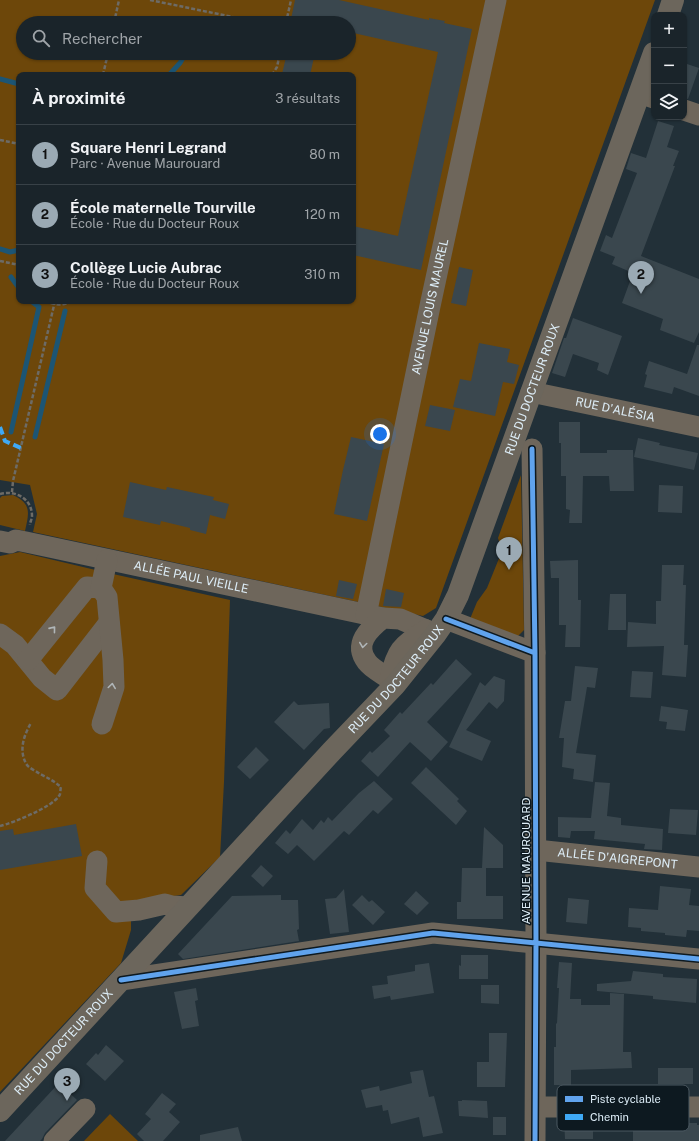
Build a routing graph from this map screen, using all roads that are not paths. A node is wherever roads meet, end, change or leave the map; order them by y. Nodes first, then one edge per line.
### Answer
1 (496, 0) edge
2 (673, 0) edge
3 (669, 12) edge
4 (651, 71) edge
5 (647, 95) edge
6 (687, 111) edge
7 (699, 115) edge
8 (531, 392) junction
9 (699, 427) edge
10 (532, 449) dead end
11 (1, 547) edge
12 (107, 560) junction
13 (101, 588) junction
14 (375, 616) junction
15 (109, 623) junction
16 (436, 628) junction
17 (0, 634) edge
18 (534, 653) junction
19 (28, 660) junction
20 (392, 682) junction
21 (102, 724) dead end
22 (536, 850) junction
23 (97, 861) dead end
24 (699, 867) edge
25 (188, 907) junction
26 (536, 944) junction
27 (699, 959) edge
28 (121, 980) junction
29 (536, 1107) junction
30 (557, 1107) edge
31 (85, 1108) dead end
32 (0, 1111) edge
33 (54, 1141) edge
34 (535, 1141) edge

1 - 14 street, AVENUE LOUIS MAUREL
2 - 3 main road
4 - 5 main road, RUE DU DOCTEUR ROUX
5 - 8 main road, RUE DU DOCTEUR ROUX
6 - 7 street
8 - 9 street, RUE D'ALÉSIA
8 - 16 main road, RUE DU DOCTEUR ROUX
10 - 18 street, AVENUE MAUROUARD
11 - 12 street, ALLÉE PAUL VIEILLE
12 - 13 street
12 - 14 street, ALLÉE PAUL VIEILLE
13 - 15 street
19 -> 13 street
14 - 16 street, ALLÉE PAUL VIEILLE
14 -> 20 street
15 - 19 street
21 -> 15 street
16 - 18 street
16 - 20 main road, RUE DU DOCTEUR ROUX
17 - 19 street
18 - 22 street, AVENUE MAUROUARD
20 - 25 main road, RUE DU DOCTEUR ROUX
22 - 24 street, ALLÉE D'AIGREPONT
22 - 26 street, AVENUE MAUROUARD
23 - 25 street
25 - 28 main road, RUE DU DOCTEUR ROUX
26 - 27 street
26 - 28 street
26 - 29 street, AVENUE MAUROUARD
28 - 32 main road, RUE DU DOCTEUR ROUX
29 - 30 street
29 - 34 street, AVENUE MAUROUARD
31 - 33 street

